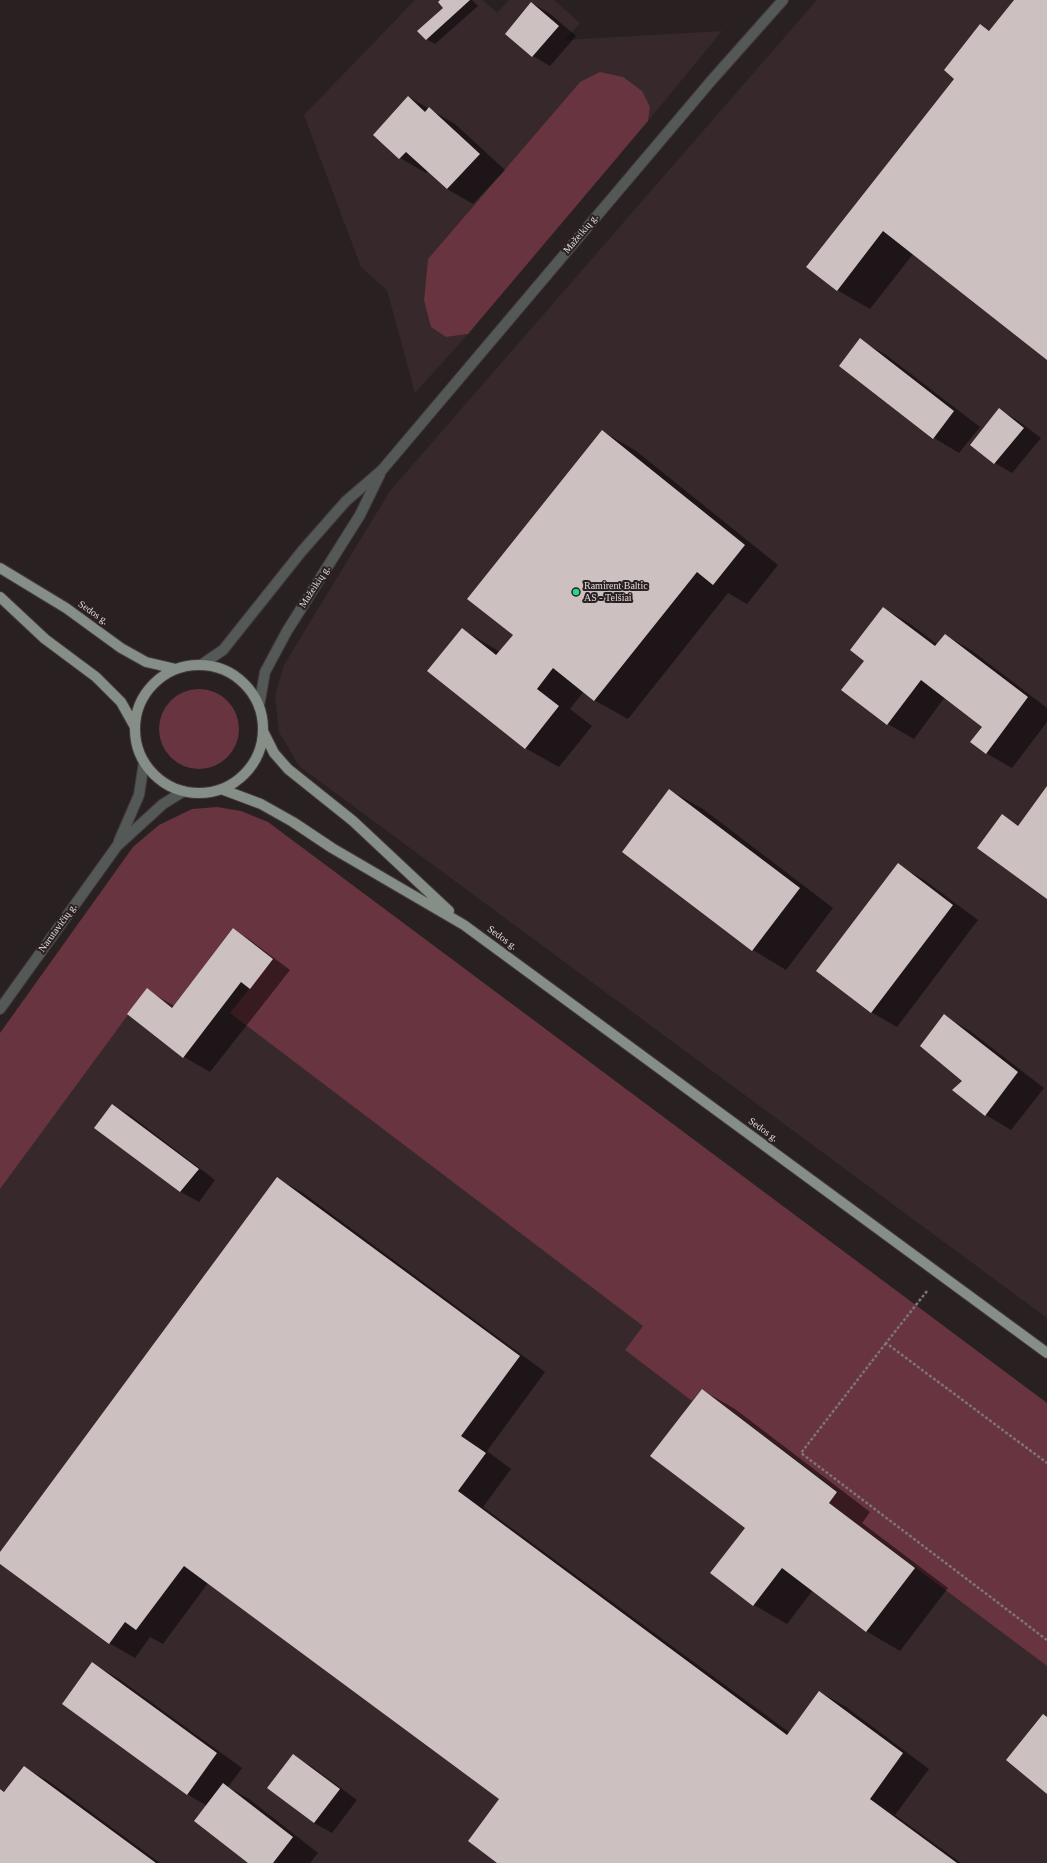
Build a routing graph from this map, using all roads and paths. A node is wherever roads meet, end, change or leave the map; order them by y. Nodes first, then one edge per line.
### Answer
1 (783, 0) edge
2 (382, 470) junction
3 (0, 568) edge
4 (0, 598) edge
5 (201, 665) junction
6 (176, 669) junction
7 (259, 706) junction
8 (135, 727) junction
9 (263, 732) junction
10 (144, 762) junction
11 (221, 789) junction
12 (184, 791) junction
13 (117, 846) junction
14 (464, 925) junction
15 (0, 1009) edge
16 (940, 1274) junction
17 (886, 1343) junction
18 (1047, 1353) edge
19 (1047, 1462) edge
20 (1047, 1640) edge

1 - 2 street, Mažeikių g.
2 - 5 street, Mažeikių g.
2 - 7 street, Mažeikių g.
3 - 6 main road, Sedos g.
4 - 8 main road, Sedos g.
5 - 6 main road, Sedos g.
5 - 7 main road, Sedos g.
6 - 8 main road, Sedos g.
7 - 9 main road, Sedos g.
8 - 10 main road, Sedos g.
9 - 11 main road, Sedos g.
9 - 14 main road, Sedos g.
10 - 12 main road, Sedos g.
10 - 13 street, Narutavičių g.
11 - 12 main road, Sedos g.
11 - 14 main road, Sedos g.
12 - 13 street, Narutavičių g.
13 - 15 street, Narutavičių g.
14 - 16 main road, Sedos g.
16 - 17 path
16 - 18 main road, Sedos g.
17 - 19 path
17 - 20 path

